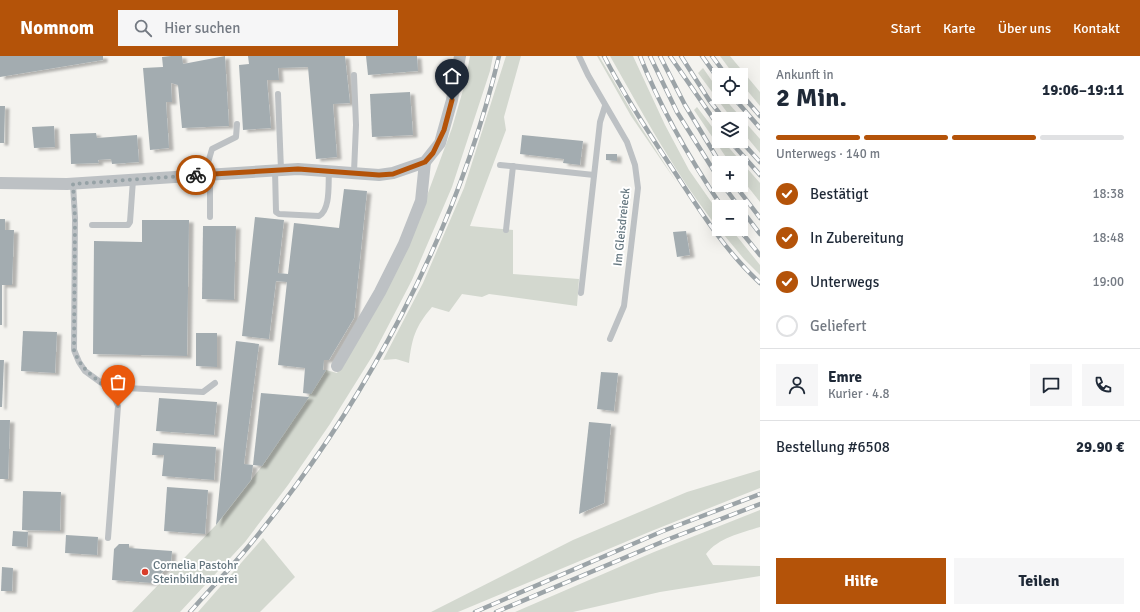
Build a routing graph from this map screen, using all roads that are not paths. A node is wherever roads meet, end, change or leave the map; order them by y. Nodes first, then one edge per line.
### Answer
1 (460, 56) edge
2 (579, 56) edge
3 (354, 75) dead end
4 (278, 94) dead end
5 (605, 106) junction
6 (237, 124) dead end
7 (425, 162) junction
8 (500, 165) dead end
9 (513, 166) junction
10 (278, 170) junction
11 (329, 171) junction
12 (354, 172) junction
13 (210, 174) junction
14 (594, 175) junction
15 (133, 180) junction
16 (0, 183) edge
17 (73, 184) junction
18 (210, 217) dead end
19 (92, 225) dead end
20 (506, 230) dead end
21 (581, 293) dead end
22 (610, 339) dead end
23 (337, 366) dead end
24 (215, 383) dead end
25 (107, 387) junction
26 (108, 538) dead end

1 - 7 street
2 - 5 lane, Im Gleisdreieck
3 - 12 lane
4 - 10 lane
5 - 14 lane
5 - 22 lane, Im Gleisdreieck
6 - 13 lane
7 - 12 street
7 - 23 street
8 - 9 lane
9 - 14 lane
9 - 20 lane
10 - 11 street
10 - 11 lane
10 - 13 street
11 - 12 street
13 - 15 street
13 - 18 lane
14 - 21 lane
15 - 17 street
15 - 19 lane
16 - 17 street
17 - 25 lane
24 - 25 lane
25 - 26 lane

